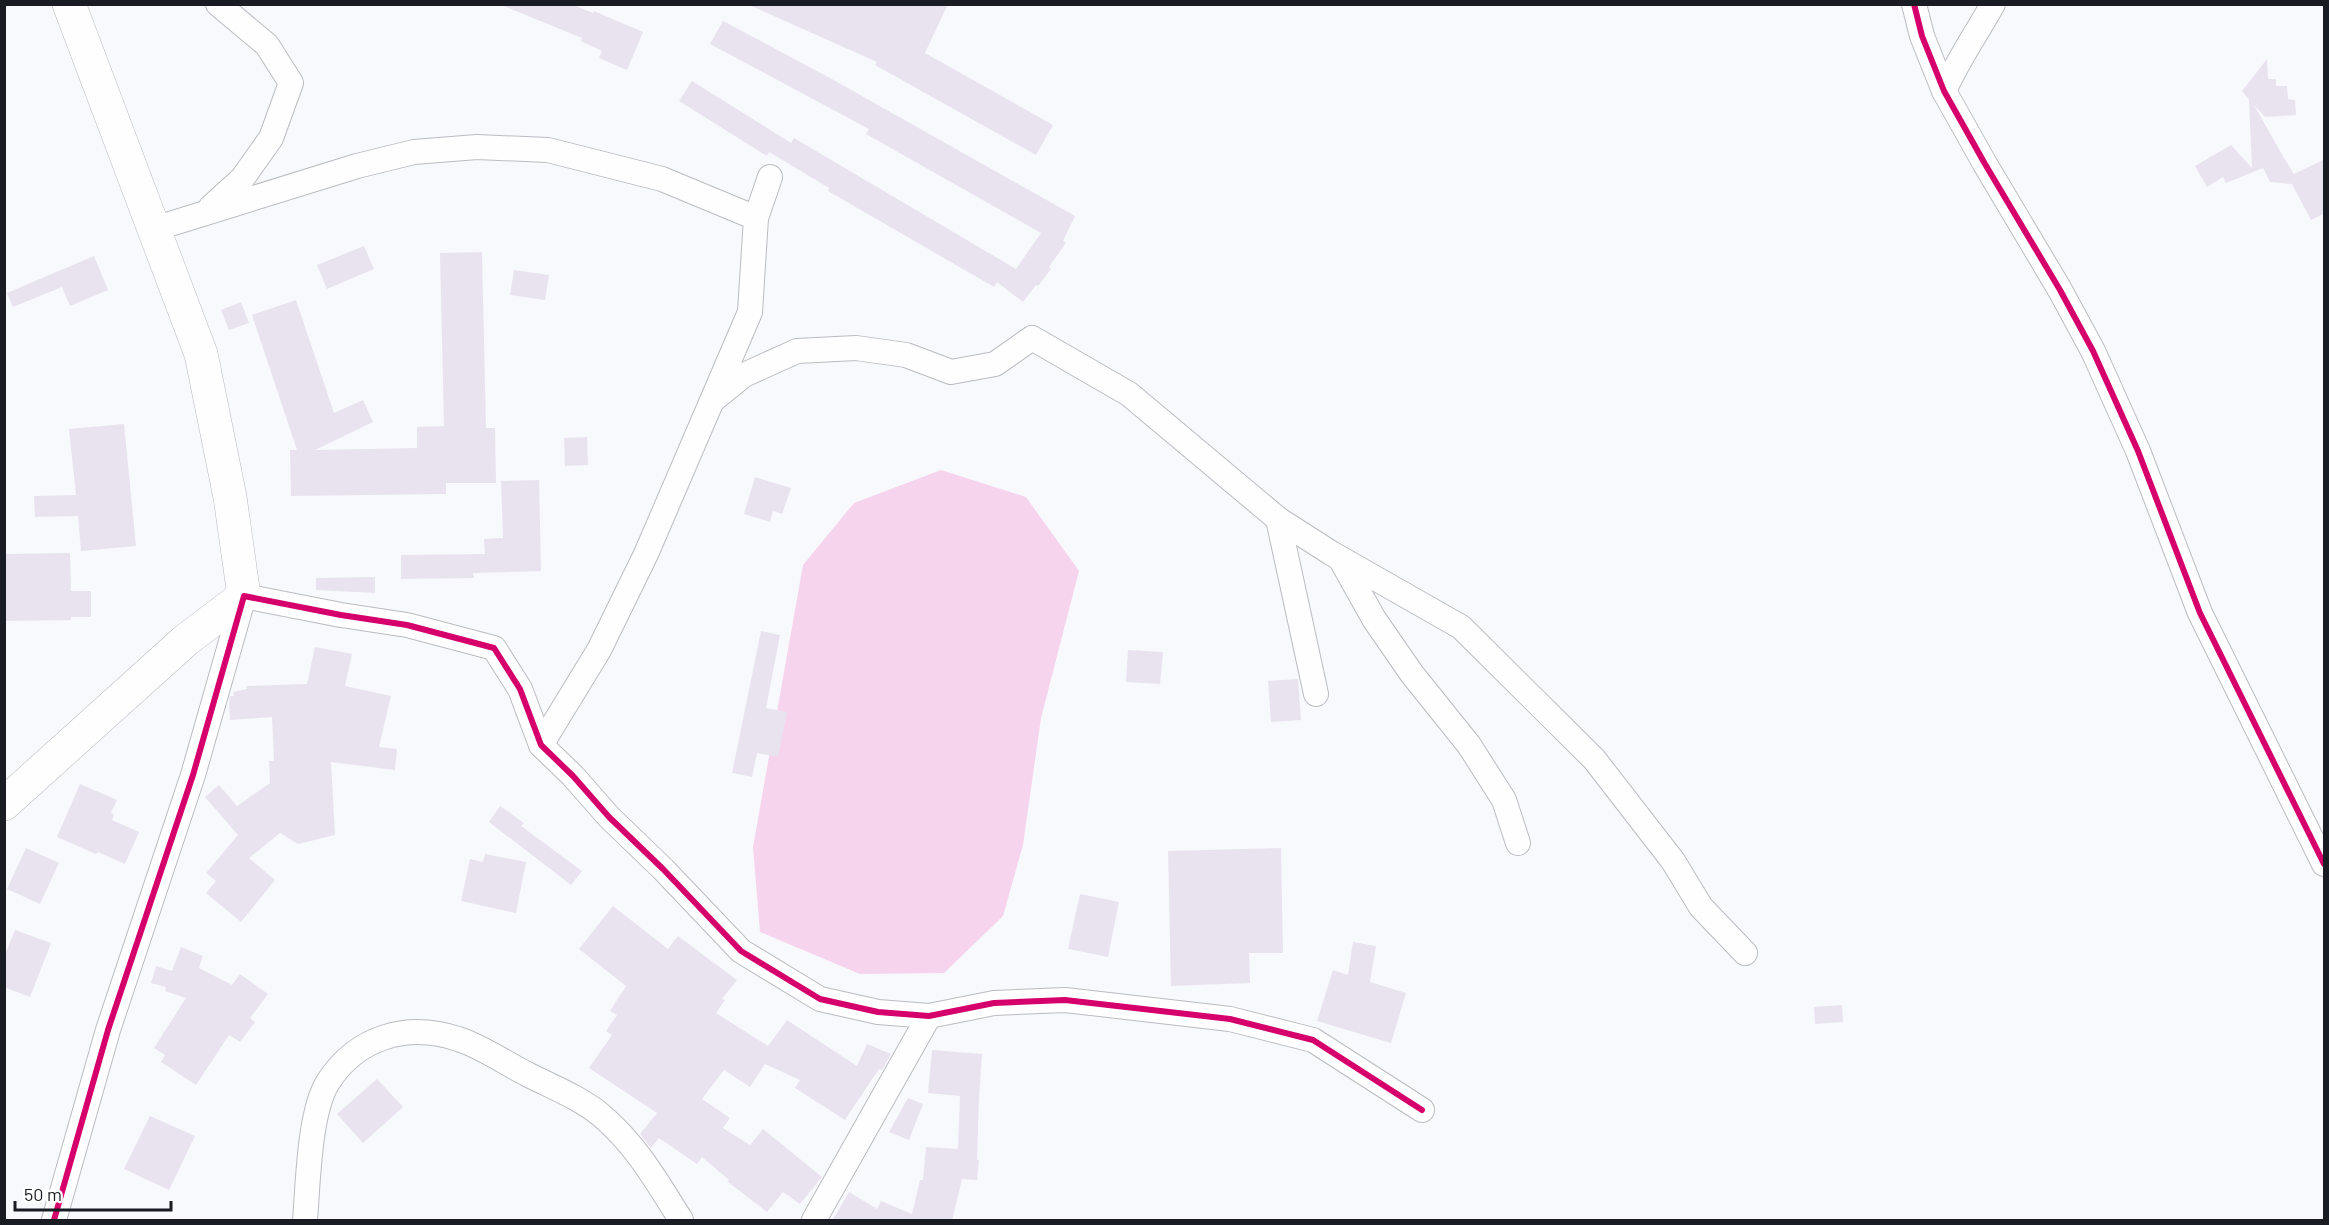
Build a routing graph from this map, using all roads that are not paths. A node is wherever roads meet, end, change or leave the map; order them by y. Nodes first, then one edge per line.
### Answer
1 (69, 4) edge
2 (218, 4) edge
3 (1914, 4) edge
4 (1993, 4) edge
5 (1944, 91) junction
6 (770, 177) dead end
7 (205, 213) junction
8 (756, 218) junction
9 (154, 229) junction
10 (712, 399) junction
11 (1278, 519) junction
12 (1340, 558) junction
13 (244, 596) junction
14 (1316, 694) dead end
15 (541, 745) junction
16 (4, 804) edge
17 (1518, 843) dead end
18 (2325, 864) edge
19 (1745, 953) dead end
20 (929, 1016) junction
21 (1422, 1110) dead end
22 (54, 1221) edge
23 (305, 1221) edge
24 (681, 1221) edge
25 (814, 1221) edge

1 - 9 main road
2 - 7 street
3 - 5 street
4 - 5 street
5 - 18 street
6 - 8 street
7 - 8 street
7 - 9 street
8 - 10 street
9 - 13 main road
10 - 11 street
10 - 15 street
11 - 12 street
11 - 14 street
12 - 17 street
12 - 19 street
13 - 15 street
13 - 16 main road
13 - 22 street
15 - 20 street
20 - 21 street
20 - 25 street
23 - 24 street

